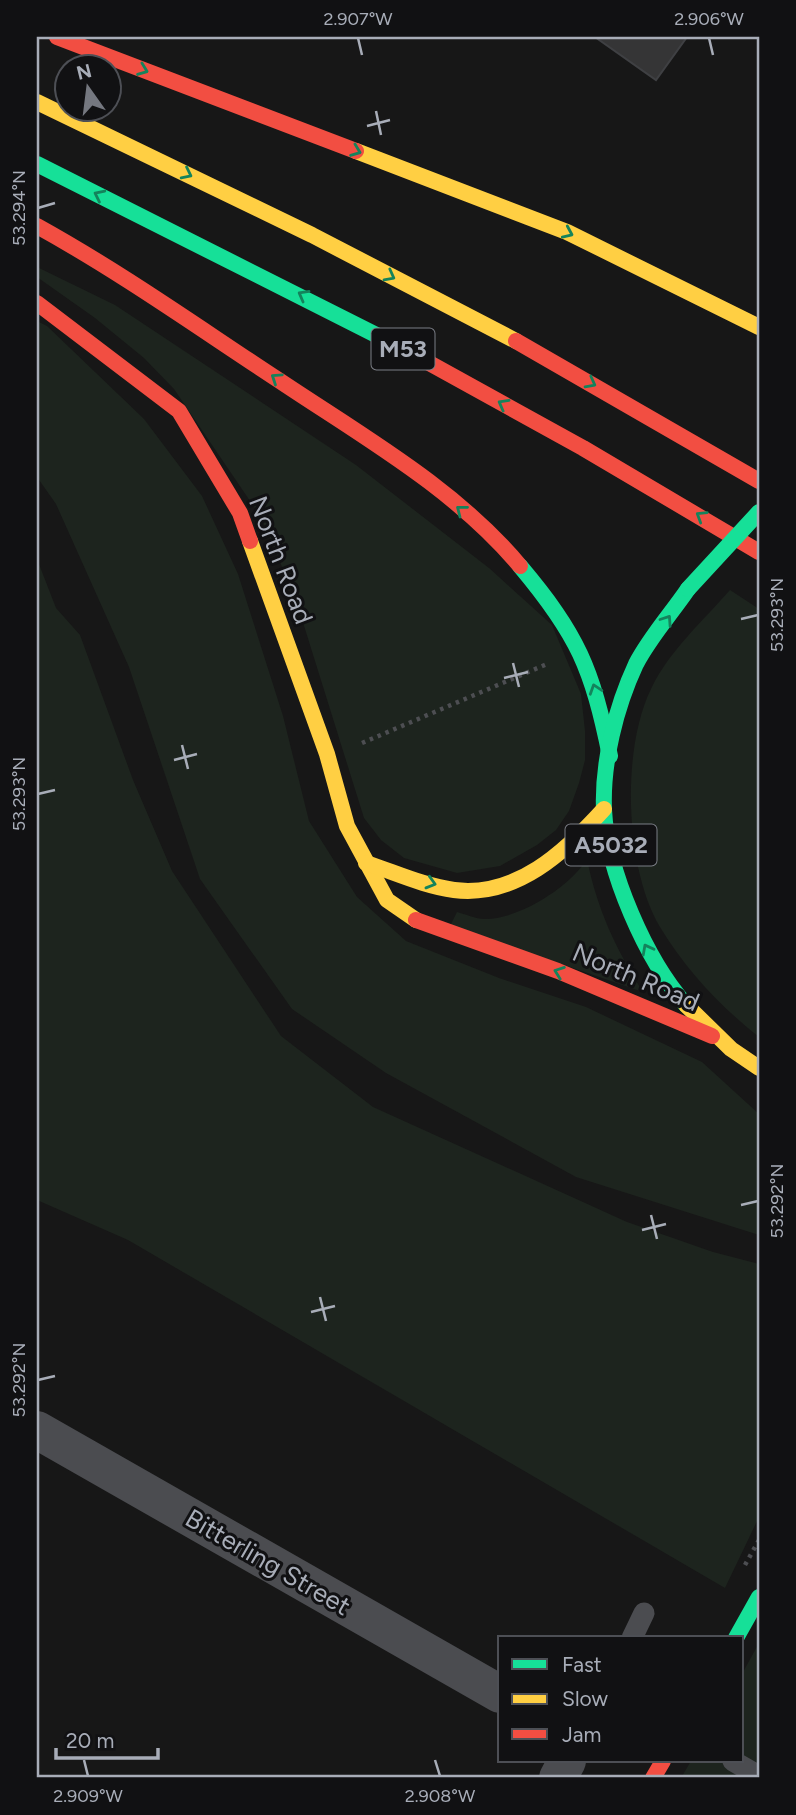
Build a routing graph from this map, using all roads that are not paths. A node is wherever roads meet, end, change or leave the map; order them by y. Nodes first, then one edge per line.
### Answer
1 (57, 37) edge
2 (37, 102) edge
3 (37, 164) edge
4 (37, 226) edge
5 (37, 303) edge
6 (759, 327) edge
7 (759, 481) edge
8 (759, 512) edge
9 (759, 552) edge
10 (610, 756) junction
11 (604, 809) junction
12 (366, 863) junction
13 (712, 1036) junction
14 (759, 1068) edge
15 (37, 1430) edge
16 (759, 1597) edge
17 (644, 1613) dead end
18 (633, 1636) edge
19 (737, 1636) edge
20 (498, 1693) edge
21 (566, 1762) edge
22 (662, 1762) edge
23 (735, 1762) edge
24 (759, 1776) edge
25 (558, 1778) edge
26 (653, 1778) edge

1 -> 6 main road
2 -> 7 main road, M53
9 -> 3 main road, M53
10 -> 4 main road
5 - 12 main road, North Road
10 -> 8 main road, A5032, bridge
10 - 11 main road, A5032
12 -> 11 main road
13 -> 11 main road, A5032
13 -> 12 main road, North Road
13 - 14 main road, A5032
15 - 20 street, Bitterling Street
16 - 19 main road
17 - 18 lane
21 - 25 street
22 - 26 main road
23 - 24 lane

